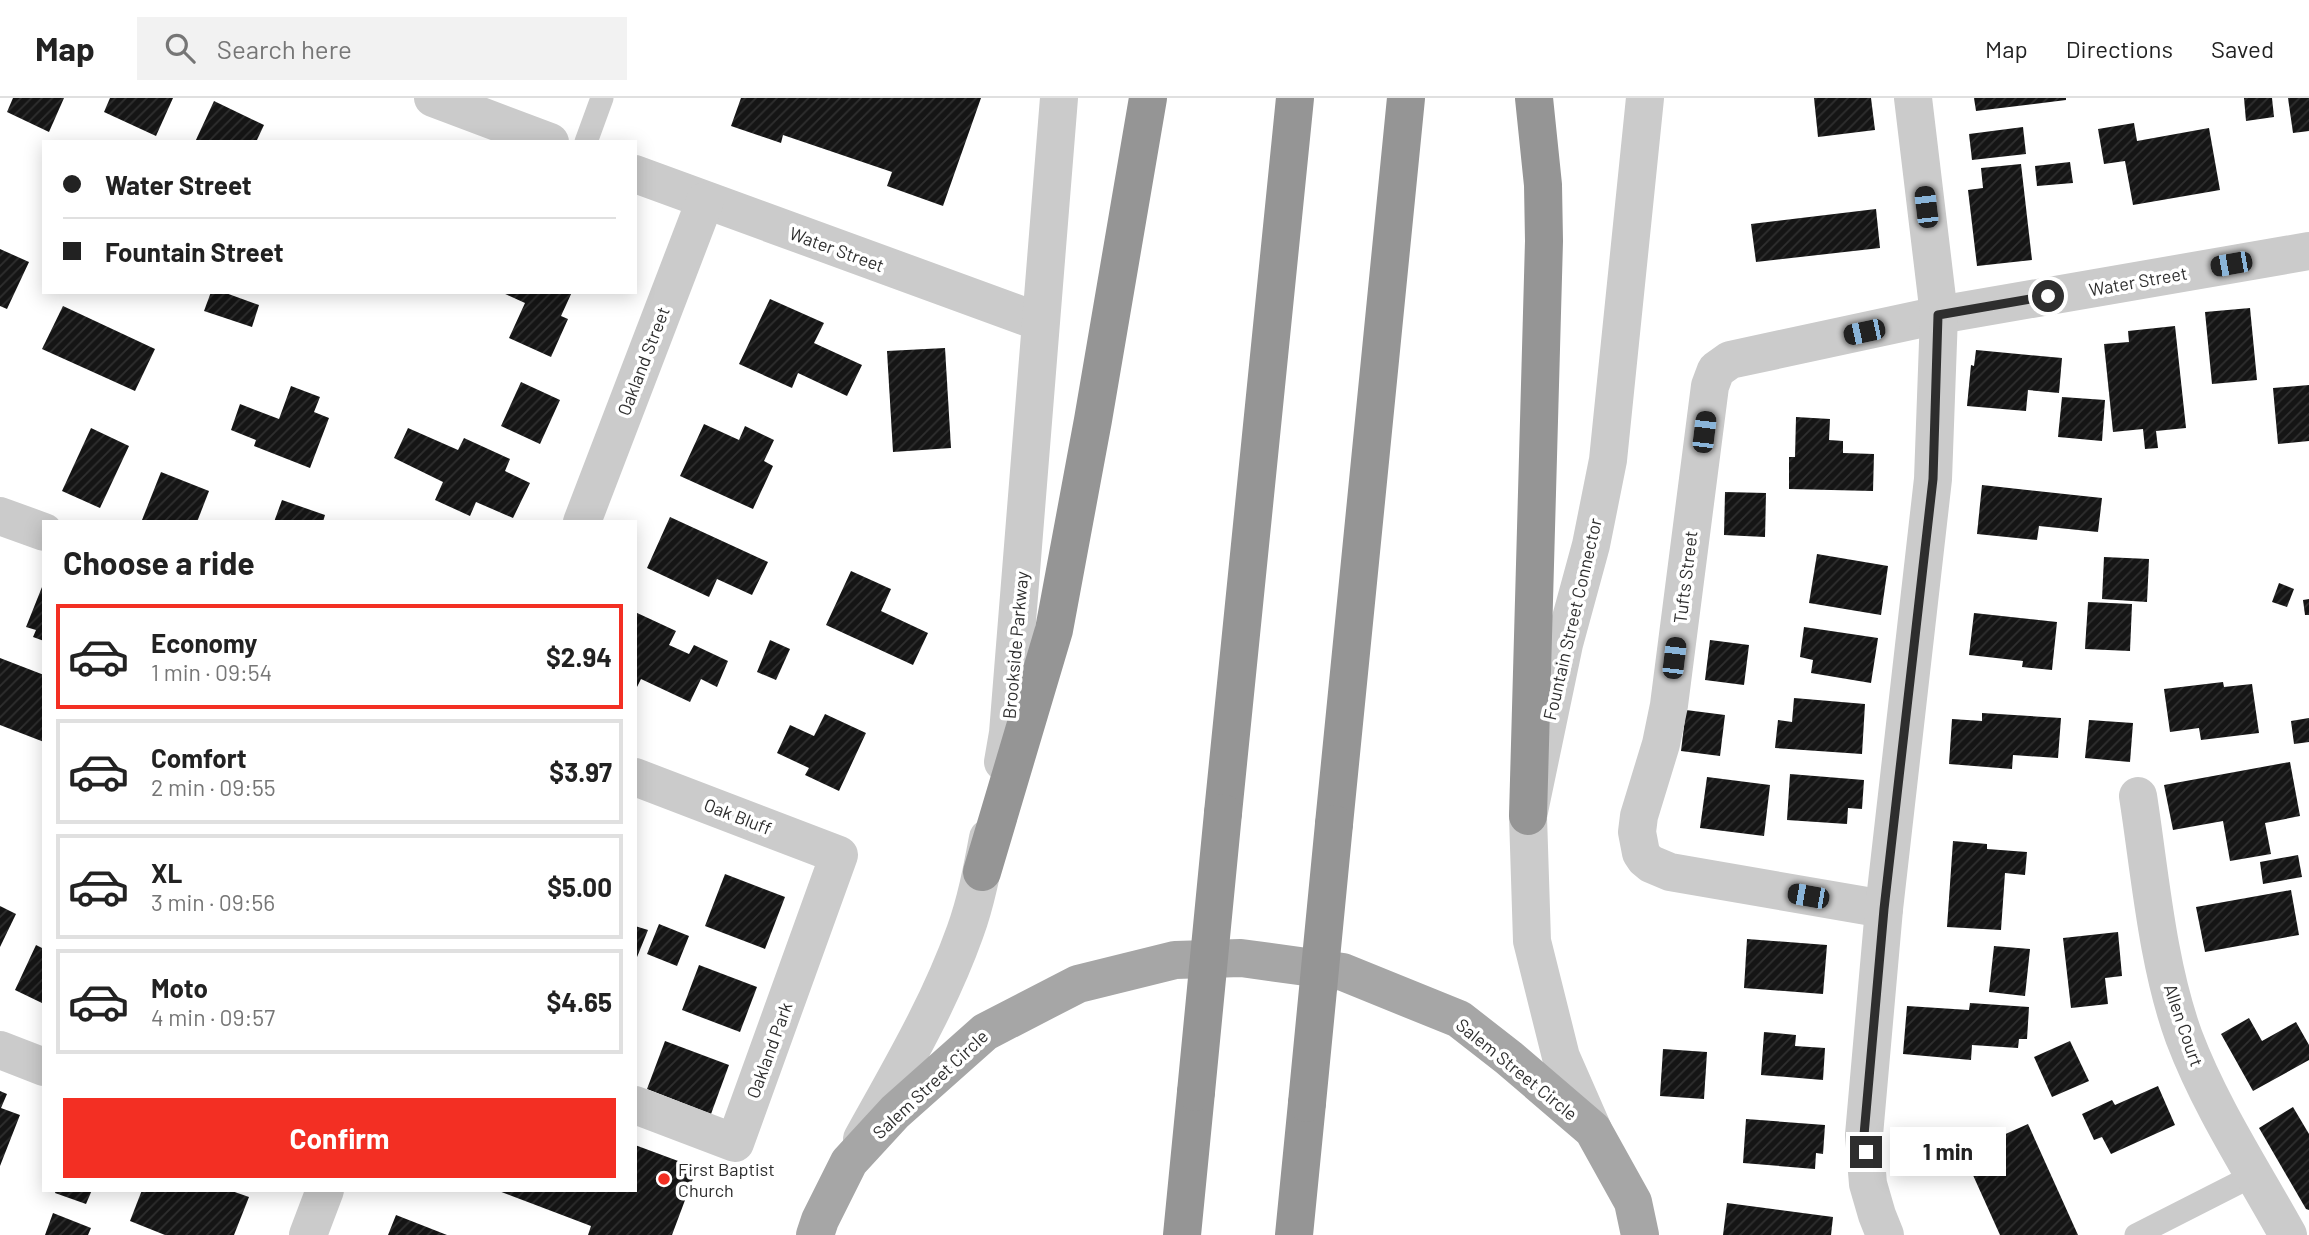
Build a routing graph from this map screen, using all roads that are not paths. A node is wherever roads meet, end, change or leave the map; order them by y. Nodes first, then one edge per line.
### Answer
1 (433, 98) edge
2 (602, 98) edge
3 (1059, 98) edge
4 (1148, 98) edge
5 (1295, 98) edge
6 (1406, 98) edge
7 (1534, 98) edge
8 (1645, 98) edge
9 (1913, 98) edge
10 (545, 140) edge
11 (587, 140) edge
12 (637, 175) edge
13 (705, 201) junction
14 (2309, 251) edge
15 (1938, 315) junction
16 (1040, 323) junction
17 (1721, 365) joint
18 (0, 516) edge
19 (583, 520) edge
20 (42, 531) edge
21 (637, 778) edge
22 (2138, 796) dead end
23 (1528, 816) junction
24 (839, 856) joint
25 (982, 872) junction
26 (1884, 909) junction
27 (0, 1050) edge
28 (42, 1066) edge
29 (637, 1105) edge
30 (1593, 1130) junction
31 (849, 1162) junction
32 (2254, 1175) junction
33 (325, 1192) edge
34 (1637, 1218) edge
35 (815, 1230) edge
36 (308, 1235) edge
37 (1182, 1235) edge
38 (1293, 1235) edge
39 (1657, 1235) edge
40 (1885, 1235) edge
41 (2136, 1235) edge
42 (2288, 1235) edge

1 - 10 street
2 - 11 lane
3 - 16 street, Brookside Parkway
4 - 25 highway
5 - 37 highway, bridge
6 - 38 highway, bridge
7 - 23 highway
8 - 23 street, Fountain Street Connector
9 - 15 street
12 - 13 street, Water Street
13 - 16 street, Water Street
13 - 19 street, Oakland Street
14 - 15 street, Water Street
15 - 17 street, Water Street
15 - 26 street
16 - 25 street, Brookside Parkway
17 - 26 street, Tufts Street
18 - 20 street
21 - 24 street, Oak Bluff
22 - 32 street, Allen Court
23 - 30 street, Fountain Street Connector
24 - 29 street, Oakland Park
25 - 31 street, Brookside Parkway
26 - 40 street
27 - 28 street
30 - 31 main road, Salem Street Circle
30 - 34 main road, Salem Street Circle
31 - 35 main road, Salem Street Circle
32 - 41 lane
32 - 42 street, Allen Court
33 - 36 street
34 - 39 main road, Salem Street Circle

